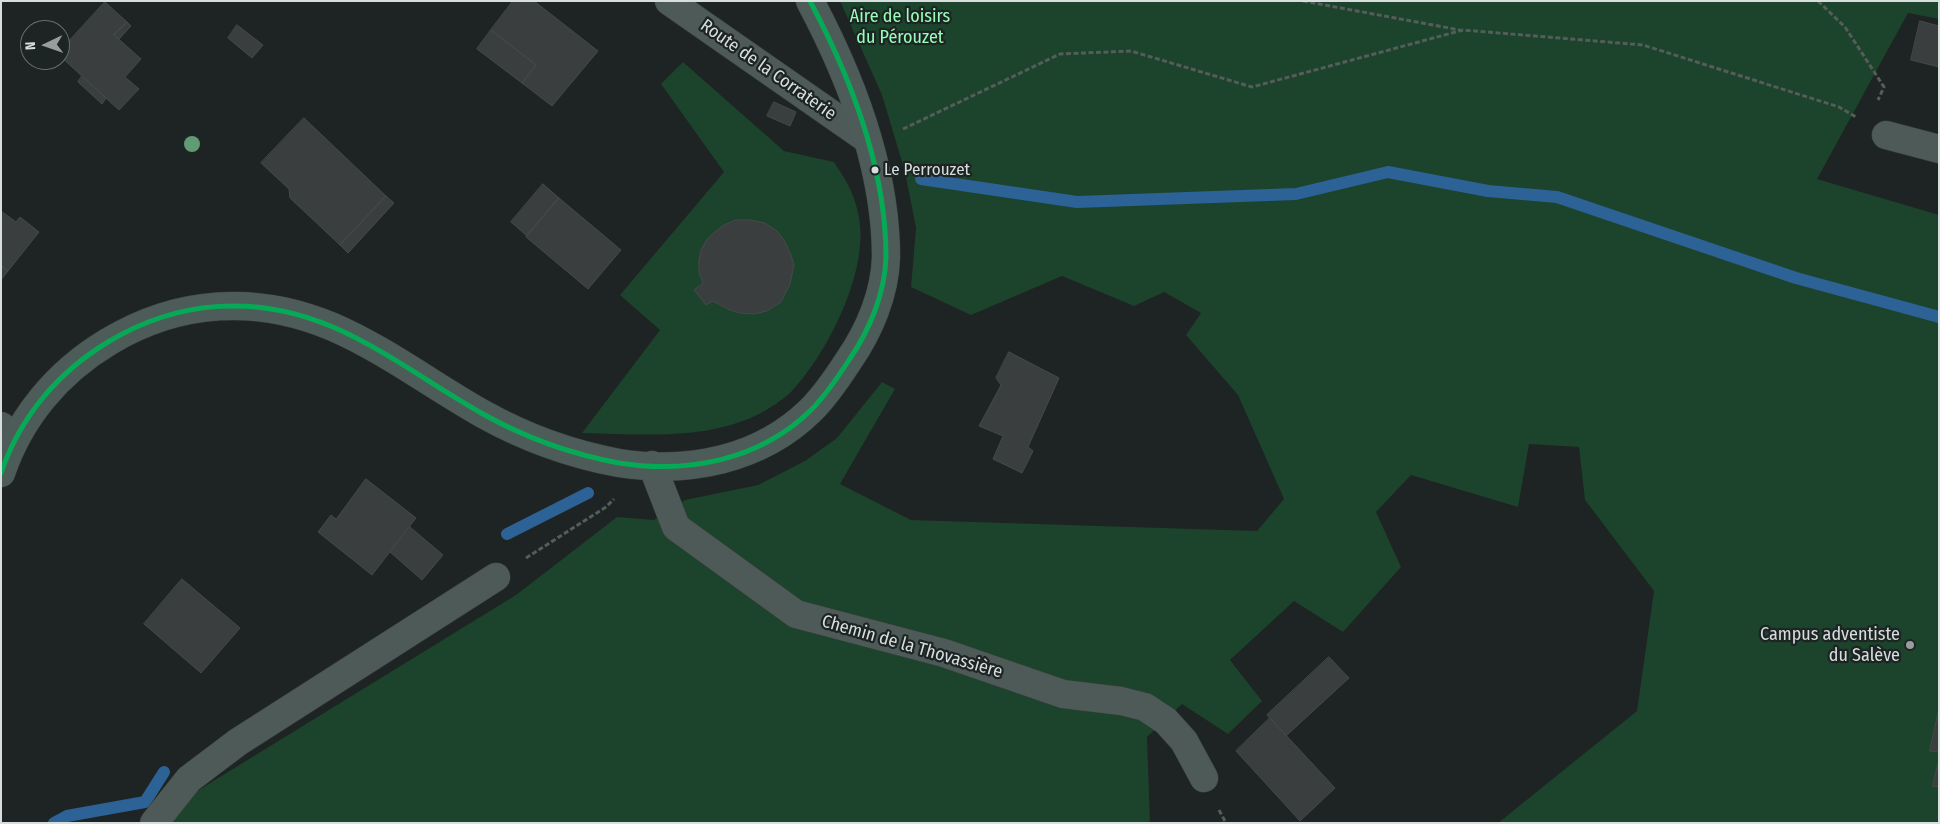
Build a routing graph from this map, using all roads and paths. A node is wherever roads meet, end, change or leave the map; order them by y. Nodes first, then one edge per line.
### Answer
1 (669, 1) edge
2 (810, 1) edge
3 (1302, 1) edge
4 (1818, 1) edge
5 (1463, 30) junction
6 (1877, 130) junction
7 (868, 142) junction
8 (1939, 149) edge
9 (8, 432) edge
10 (652, 466) junction
11 (1, 473) edge
12 (496, 577) joint
13 (1204, 778) dead end
14 (154, 823) edge

1 - 7 street, Route de la Corraterie
2 - 7 street
3 - 5 path
4 - 6 path
5 - 6 path
5 - 7 path
6 - 8 street
7 - 10 street
9 - 10 street
9 - 11 street
10 - 12 path
10 - 13 street, Chemin de la Thovassière
12 - 14 street

